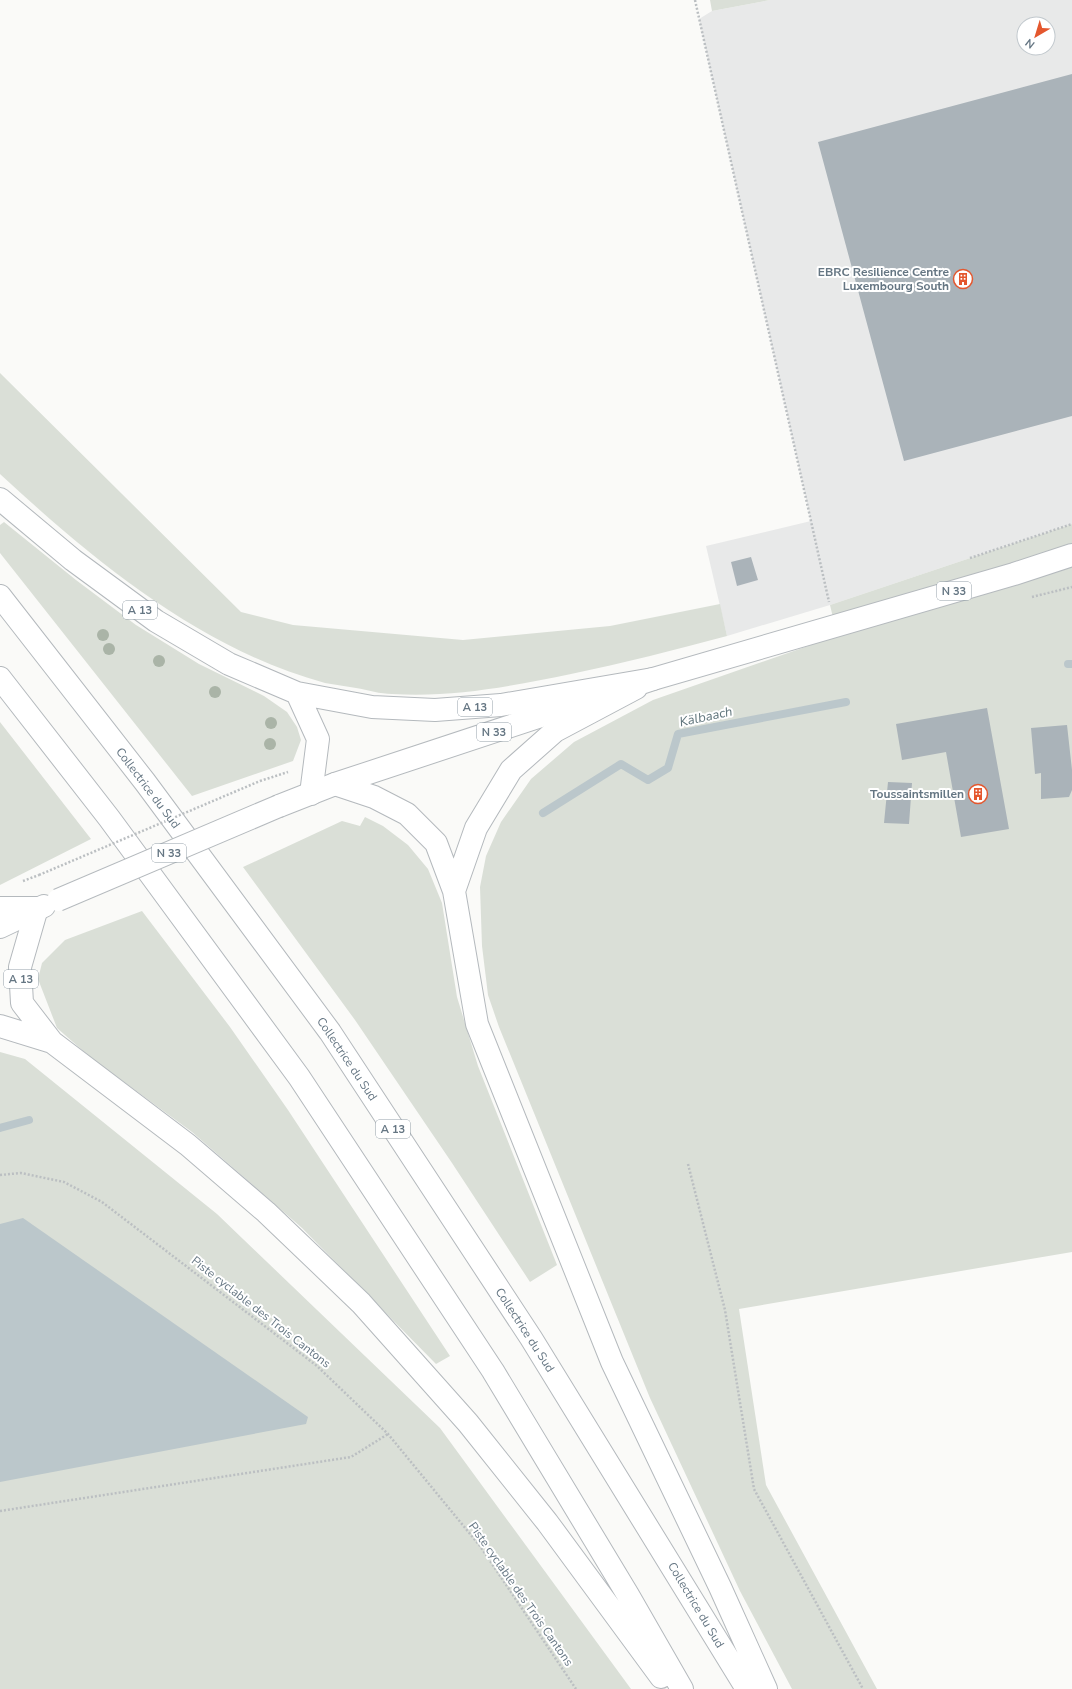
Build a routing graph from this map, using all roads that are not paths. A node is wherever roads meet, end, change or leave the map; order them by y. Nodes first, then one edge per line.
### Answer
1 (0, 499) edge
2 (1072, 555) edge
3 (0, 596) edge
4 (0, 678) edge
5 (653, 679) junction
6 (297, 693) junction
7 (336, 784) junction
8 (311, 794) junction
9 (454, 891) junction
10 (0, 908) edge
11 (37, 908) junction
12 (0, 927) edge
13 (0, 1026) edge
14 (52, 1042) junction
15 (670, 1689) edge
16 (682, 1689) edge
17 (747, 1689) edge
18 (766, 1689) edge

1 - 6 main road, A 13
2 - 5 main road, N 33
3 - 17 main road, Collectrice du Sud / A 13
4 - 16 main road
5 - 6 main road, A 13
5 - 7 main road, N 33
5 - 9 main road
6 - 8 main road
7 - 8 main road, N 33
7 - 9 main road
8 - 11 main road, N 33, bridge
9 - 18 main road
10 - 11 main road
11 - 12 main road
11 - 14 main road, A 13
13 - 14 main road, A 13
14 - 15 main road, A 13

